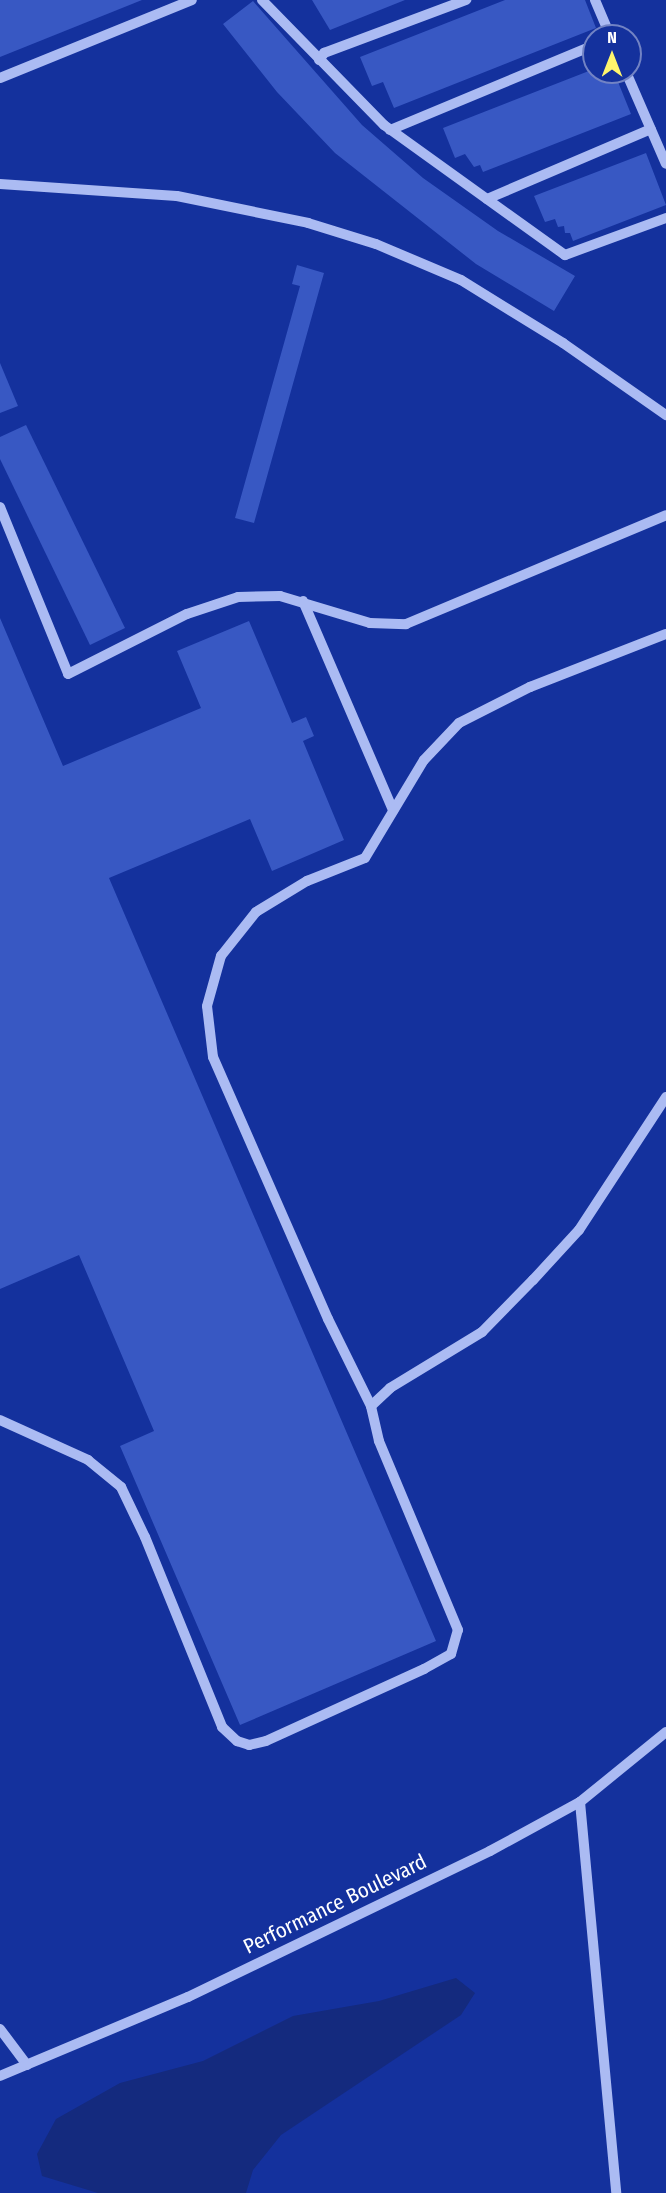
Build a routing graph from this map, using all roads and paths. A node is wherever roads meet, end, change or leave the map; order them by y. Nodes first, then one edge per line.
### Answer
1 (262, 0) edge
2 (466, 0) edge
3 (595, 0) edge
4 (188, 1) edge
5 (605, 24) edge
6 (582, 50) edge
7 (319, 60) junction
8 (0, 78) edge
9 (631, 84) edge
10 (651, 129) junction
11 (390, 130) junction
12 (666, 164) edge
13 (0, 184) edge
14 (487, 199) junction
15 (666, 218) edge
16 (666, 415) edge
17 (0, 507) edge
18 (666, 515) edge
19 (303, 601) junction
20 (666, 634) edge
21 (393, 810) junction
22 (666, 1097) edge
23 (371, 1406) junction
24 (0, 1420) edge
25 (666, 1732) edge
26 (580, 1802) junction
27 (0, 2029) edge
28 (27, 2065) junction
29 (0, 2076) edge
30 (616, 2193) edge

1 - 7 street
2 - 7 street
3 - 5 street
4 - 8 street
6 - 11 street
7 - 11 street
9 - 10 street
10 - 12 street
10 - 14 street
11 - 14 street
13 - 16 street
14 - 15 street
17 - 19 street
18 - 19 street
19 - 21 street
20 - 21 street
21 - 23 street
22 - 23 street
23 - 24 street
25 - 26 street, Performance Boulevard
26 - 28 street, Performance Boulevard
26 - 30 street
27 - 28 street
28 - 29 street, Performance Boulevard

